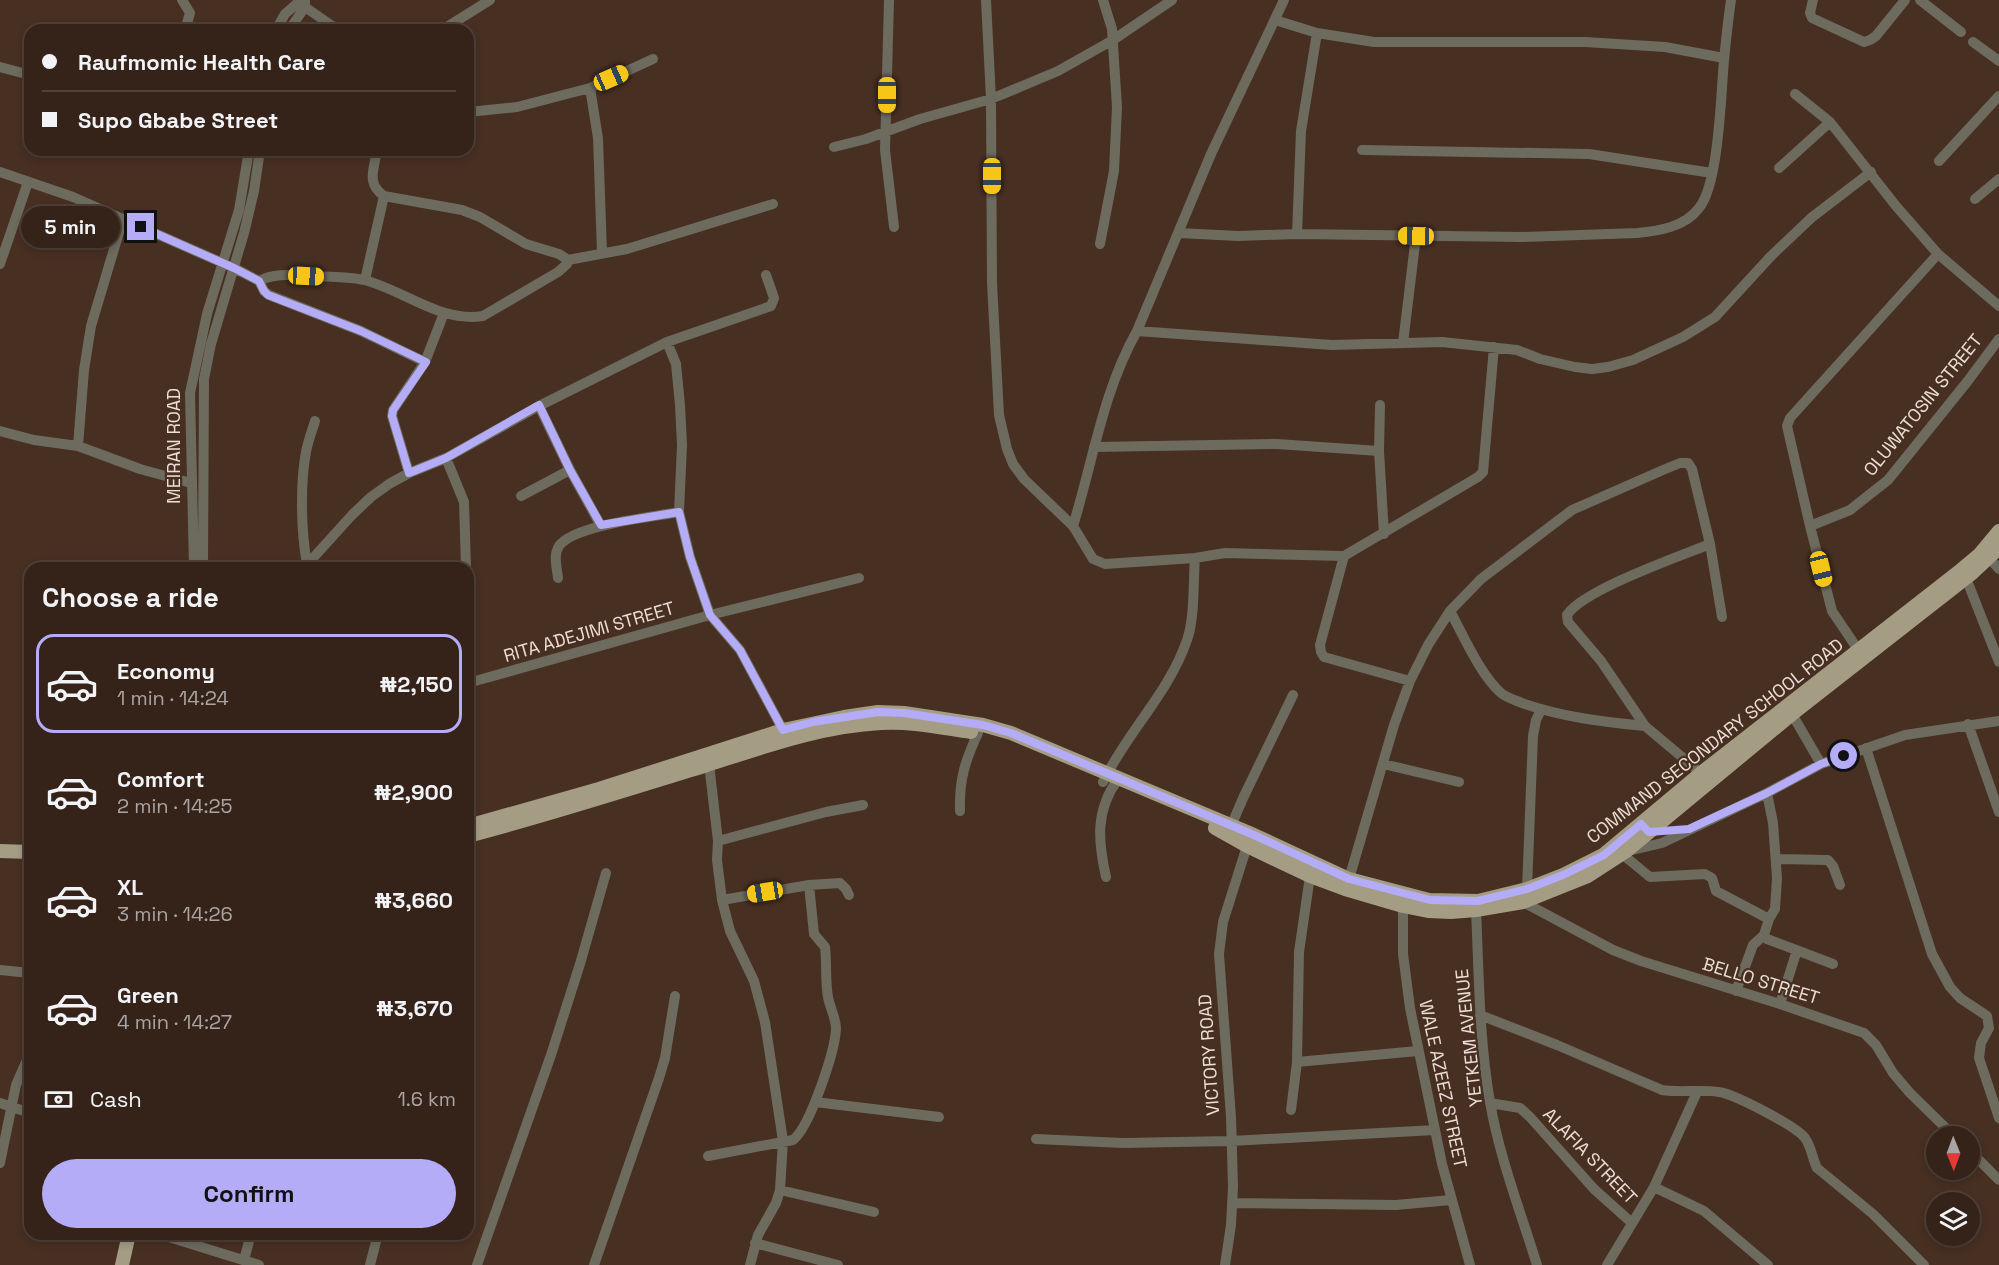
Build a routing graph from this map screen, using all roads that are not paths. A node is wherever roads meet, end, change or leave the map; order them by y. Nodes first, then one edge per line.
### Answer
1 (182, 0) edge
2 (489, 0) edge
3 (889, 0) edge
4 (986, 0) edge
5 (1103, 0) edge
6 (1172, 0) edge
7 (1284, 0) edge
8 (1731, 0) edge
9 (1813, 0) edge
10 (1905, 0) edge
11 (1920, 0) edge
12 (304, 2) edge
13 (1275, 20) junction
14 (187, 24) edge
15 (279, 24) edge
16 (292, 24) edge
17 (331, 24) edge
18 (451, 24) edge
19 (1961, 32) dead end
20 (1317, 33) junction
21 (1113, 40) junction
22 (1973, 42) dead end
23 (1724, 58) junction
24 (653, 59) dead end
25 (1999, 60) edge
26 (0, 68) edge
27 (24, 74) edge
28 (590, 88) junction
29 (1795, 94) dead end
30 (1999, 96) edge
31 (991, 99) junction
32 (474, 111) edge
33 (1830, 122) junction
34 (887, 132) junction
35 (834, 147) dead end
36 (1362, 150) dead end
37 (248, 156) edge
38 (259, 156) edge
39 (376, 156) edge
40 (1939, 161) dead end
41 (1779, 168) dead end
42 (0, 172) edge
43 (1871, 172) junction
44 (1712, 173) junction
45 (1999, 178) edge
46 (28, 183) junction
47 (384, 196) junction
48 (1975, 199) dead end
49 (773, 204) dead end
50 (123, 219) junction
51 (894, 227) dead end
52 (1179, 233) junction
53 (1298, 234) junction
54 (1416, 236) junction
55 (1100, 244) dead end
56 (602, 253) junction
57 (1938, 254) junction
58 (568, 260) junction
59 (0, 264) edge
60 (228, 266) junction
61 (766, 275) dead end
62 (365, 280) junction
63 (259, 281) junction
64 (1999, 306) edge
65 (444, 313) junction
66 (1137, 331) junction
67 (1999, 339) edge
68 (667, 342) junction
69 (1403, 344) junction
70 (1494, 347) junction
71 (426, 362) junction
72 (539, 405) junction
73 (1380, 405) dead end
74 (315, 421) dead end
75 (0, 431) edge
76 (78, 446) junction
77 (1094, 447) junction
78 (1379, 451) junction
79 (446, 458) junction
80 (570, 470) junction
81 (409, 473) junction
82 (191, 483) junction
83 (521, 496) dead end
84 (679, 512) junction
85 (601, 525) junction
86 (1073, 526) junction
87 (1810, 526) junction
88 (1999, 531) edge
89 (1383, 534) junction
90 (1710, 544) junction
91 (1999, 548) edge
92 (1344, 556) junction
93 (1195, 558) junction
94 (1989, 558) junction
95 (194, 562) edge
96 (202, 562) edge
97 (305, 562) edge
98 (309, 562) edge
99 (466, 562) edge
100 (1999, 569) edge
101 (558, 578) dead end
102 (859, 578) dead end
103 (1966, 578) junction
104 (1450, 611) junction
105 (710, 615) junction
106 (1722, 617) dead end
107 (1859, 651) junction
108 (1999, 662) edge
109 (474, 681) edge
110 (1410, 681) junction
111 (1293, 695) dead end
112 (1541, 710) junction
113 (1792, 714) junction
114 (1999, 721) edge
115 (1968, 724) junction
116 (1645, 726) junction
117 (783, 730) junction
118 (984, 732) junction
119 (1866, 748) junction
120 (724, 754) junction
121 (709, 764) junction
122 (1383, 764) junction
123 (1821, 764) junction
124 (1701, 772) junction
125 (1110, 780) junction
126 (1459, 782) dead end
127 (1767, 793) junction
128 (863, 805) dead end
129 (960, 811) dead end
130 (1999, 812) edge
131 (474, 824) edge
132 (1231, 826) junction
133 (1645, 828) junction
134 (1689, 829) junction
135 (474, 834) edge
136 (718, 841) junction
137 (0, 843) edge
138 (24, 845) edge
139 (1247, 846) junction
140 (0, 851) edge
141 (24, 852) edge
142 (1623, 853) junction
143 (1776, 859) junction
144 (606, 873) dead end
145 (1310, 876) junction
146 (1106, 878) dead end
147 (1349, 879) junction
148 (808, 885) junction
149 (1840, 885) dead end
150 (849, 895) dead end
151 (1525, 895) junction
152 (722, 900) junction
153 (1403, 906) junction
154 (1476, 910) junction
155 (1769, 919) junction
156 (1764, 935) junction
157 (1797, 950) junction
158 (1833, 964) dead end
159 (0, 970) edge
160 (24, 972) edge
161 (1736, 991) junction
162 (675, 996) dead end
163 (1780, 1004) junction
164 (1480, 1015) junction
165 (1418, 1051) junction
166 (1297, 1062) junction
167 (24, 1066) edge
168 (1697, 1092) junction
169 (814, 1102) junction
170 (1490, 1103) junction
171 (5, 1104) edge
172 (1291, 1110) dead end
173 (24, 1111) edge
174 (939, 1117) dead end
175 (1999, 1118) edge
176 (1944, 1126) edge
177 (1435, 1130) junction
178 (1036, 1140) dead end
179 (783, 1141) junction
180 (1232, 1141) junction
181 (708, 1156) dead end
182 (1980, 1161) edge
183 (0, 1163) edge
184 (1999, 1180) edge
185 (1654, 1187) junction
186 (780, 1190) junction
187 (1451, 1200) junction
188 (1232, 1203) junction
189 (874, 1212) dead end
190 (1632, 1223) junction
191 (128, 1240) edge
192 (135, 1240) edge
193 (178, 1240) edge
194 (249, 1240) edge
195 (376, 1240) edge
196 (756, 1243) junction
197 (243, 1260) junction
198 (122, 1265) edge
199 (129, 1265) edge
200 (258, 1265) edge
201 (370, 1265) edge
202 (477, 1265) edge
203 (594, 1265) edge
204 (750, 1265) edge
205 (838, 1265) edge
206 (1225, 1265) edge
207 (1470, 1265) edge
208 (1537, 1265) edge
209 (1607, 1265) edge
210 (1768, 1265) edge
211 (1924, 1265) edge

1 - 14 street
2 - 18 street
3 - 34 street
4 - 31 street
5 - 21 street
6 - 21 street
7 - 13 street
8 - 23 street
9 - 10 street
11 - 19 street
12 - 15 street
12 - 16 street
12 - 17 street
13 - 20 street
13 - 52 street
20 - 23 street
20 - 53 street
21 - 31 street
21 - 55 street
22 - 25 street
23 - 44 street
24 - 28 street
26 - 27 street
28 - 32 street
28 - 56 street
29 - 33 street
30 - 40 street
31 - 34 street
31 - 86 street
33 - 41 street
33 - 43 street
34 - 35 street
34 - 51 street
36 - 44 street
37 - 60 street, MEIRAN ROAD
38 - 60 street, MEIRAN ROAD
39 - 47 street
42 - 46 street
43 - 57 street
43 - 70 street
44 - 54 street
45 - 48 street
46 - 50 street
46 - 59 street
47 - 58 street
47 - 62 street
49 - 56 street
50 - 60 street
50 - 76 street
52 - 53 street
52 - 66 street
53 - 54 street
54 - 69 street
56 - 58 street
57 - 64 street
57 - 87 street
58 - 65 street
60 - 63 street
60 - 82 street, MEIRAN ROAD
60 - 96 street, MEIRAN ROAD
61 - 68 street
62 - 63 street
62 - 65 street
63 - 71 street
65 - 71 street
66 - 69 street
66 - 77 street
67 - 87 street, OLUWATOSIN STREET
68 - 72 street
68 - 84 street
69 - 70 street
70 - 89 street
71 - 81 street
72 - 79 street
72 - 80 street
73 - 78 street
74 - 97 street
75 - 76 street
76 - 82 street
77 - 78 street
77 - 86 street
78 - 89 street
79 - 81 street
79 - 99 street
80 - 83 street
80 - 85 street
81 - 98 street
82 - 95 street, MEIRAN ROAD
84 - 85 street
84 - 105 street
85 - 101 street
86 - 93 street
87 - 107 street
88 - 107 main road, COMMAND SECONDARY SCHOOL ROAD
89 - 92 street
90 - 104 street
90 - 106 street
90 - 116 street
91 - 94 main road, COMMAND SECONDARY SCHOOL ROAD
92 - 93 street
92 - 110 street
93 - 125 street
94 - 100 street
94 - 103 main road, COMMAND SECONDARY SCHOOL ROAD
102 - 105 street, RITA ADEJIMI STREET
103 - 108 street
103 - 113 main road, COMMAND SECONDARY SCHOOL ROAD
104 - 110 street
104 - 112 street
105 - 109 street, RITA ADEJIMI STREET
105 - 117 street
107 - 124 main road, COMMAND SECONDARY SCHOOL ROAD
110 - 122 street
111 - 132 street
112 - 116 street
112 - 151 street
113 - 123 street
113 - 133 main road, COMMAND SECONDARY SCHOOL ROAD
114 - 115 street
115 - 119 street
115 - 130 street
116 - 124 street
117 - 118 main road
117 - 120 main road
118 - 120 main road
118 - 125 main road, COMMAND SECONDARY SCHOOL ROAD
118 - 129 street
119 - 123 street
119 - 175 street
120 - 121 main road
120 - 131 main road
121 - 135 main road
121 - 136 street
122 - 126 street
122 - 147 street
123 - 127 street
124 - 133 main road, COMMAND SECONDARY SCHOOL ROAD
125 - 132 main road, COMMAND SECONDARY SCHOOL ROAD
125 - 139 main road, COMMAND SECONDARY SCHOOL ROAD
125 - 146 street
127 - 134 street
127 - 143 street
128 - 136 street
132 - 147 main road, COMMAND SECONDARY SCHOOL ROAD
133 - 134 street
133 - 142 main road, COMMAND SECONDARY SCHOOL ROAD
133 - 151 main road, COMMAND SECONDARY SCHOOL ROAD
134 - 142 street
136 - 152 street
137 - 138 main road
139 - 145 main road, COMMAND SECONDARY SCHOOL ROAD
139 - 180 street, VICTORY ROAD
140 - 141 main road
142 - 151 main road, COMMAND SECONDARY SCHOOL ROAD
142 - 155 street
143 - 149 street
143 - 155 street
144 - 202 street
145 - 153 main road, COMMAND SECONDARY SCHOOL ROAD
145 - 166 street
147 - 151 main road, COMMAND SECONDARY SCHOOL ROAD
148 - 150 street
148 - 152 street
148 - 169 street
151 - 154 main road, COMMAND SECONDARY SCHOOL ROAD
151 - 161 street, BELLO STREET
152 - 179 street
153 - 154 main road, COMMAND SECONDARY SCHOOL ROAD
153 - 165 street, WALE AZEEZ STREET
154 - 164 street, YETKEM AVENUE
155 - 156 street
156 - 157 street
156 - 161 street
157 - 158 street
157 - 163 street
159 - 160 street
161 - 163 street, BELLO STREET
162 - 203 street
163 - 176 street, BELLO STREET
164 - 168 street
164 - 170 street, YETKEM AVENUE
165 - 166 street
165 - 177 street, WALE AZEEZ STREET
166 - 172 street
167 - 171 street
168 - 185 street
168 - 211 street
169 - 174 street
169 - 179 street
170 - 190 street, ALAFIA STREET
170 - 208 street, YETKEM AVENUE
171 - 173 street
171 - 183 street
177 - 180 street
177 - 187 street, WALE AZEEZ STREET
178 - 180 street
179 - 181 street
179 - 186 street
180 - 188 street, VICTORY ROAD
182 - 184 street
185 - 190 street
185 - 210 street
186 - 189 street
186 - 196 street
187 - 188 street
187 - 207 street, WALE AZEEZ STREET
188 - 206 street, VICTORY ROAD
190 - 209 street
191 - 198 main road
192 - 199 main road
193 - 197 street
194 - 197 street
195 - 201 street
196 - 204 street
196 - 205 street
197 - 200 street

